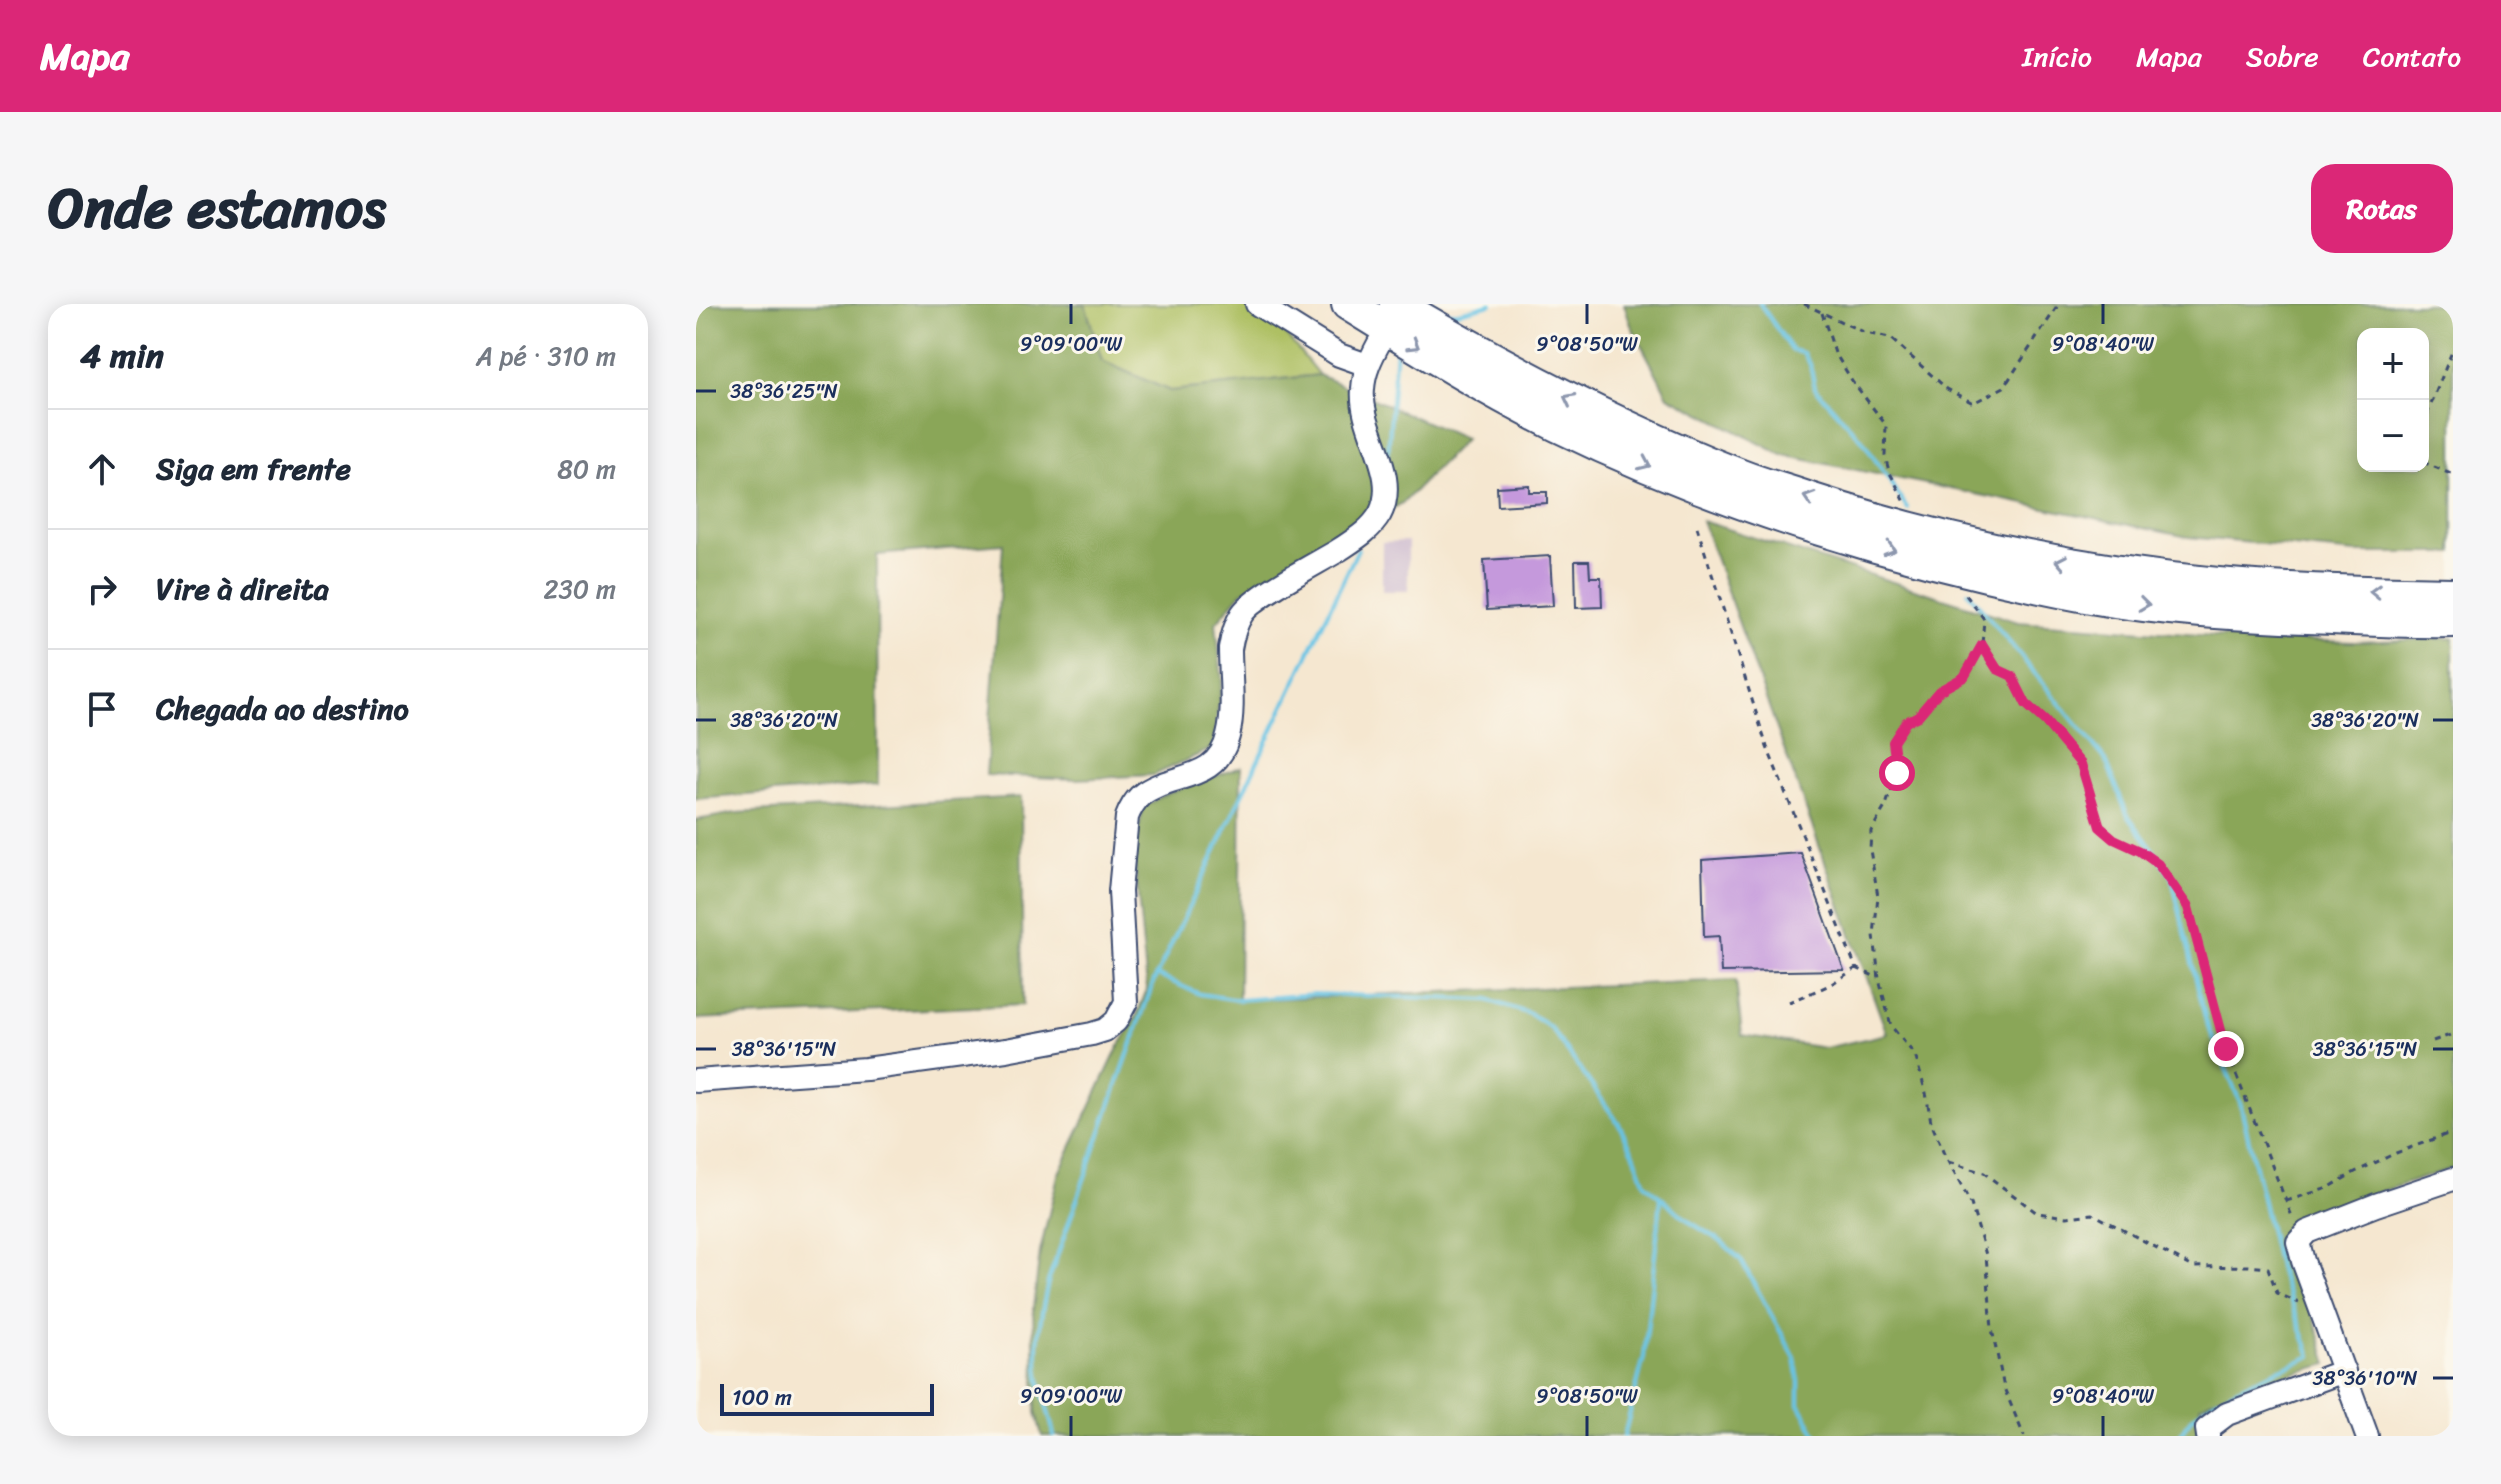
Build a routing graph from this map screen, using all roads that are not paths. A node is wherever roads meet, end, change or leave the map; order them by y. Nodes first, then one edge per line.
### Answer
1 (1257, 304) edge
2 (1348, 304) edge
3 (1396, 304) edge
4 (1379, 343) dead end
5 (1367, 365) junction
6 (2453, 594) edge
7 (2453, 621) edge
8 (696, 1081) edge
9 (2453, 1179) edge
10 (2344, 1371) junction
11 (2208, 1436) edge
12 (2367, 1436) edge

1 - 5 street
2 -> 7 highway
6 -> 3 highway
4 - 5 street
5 - 8 street
9 - 10 street
10 - 11 street
10 - 12 street

